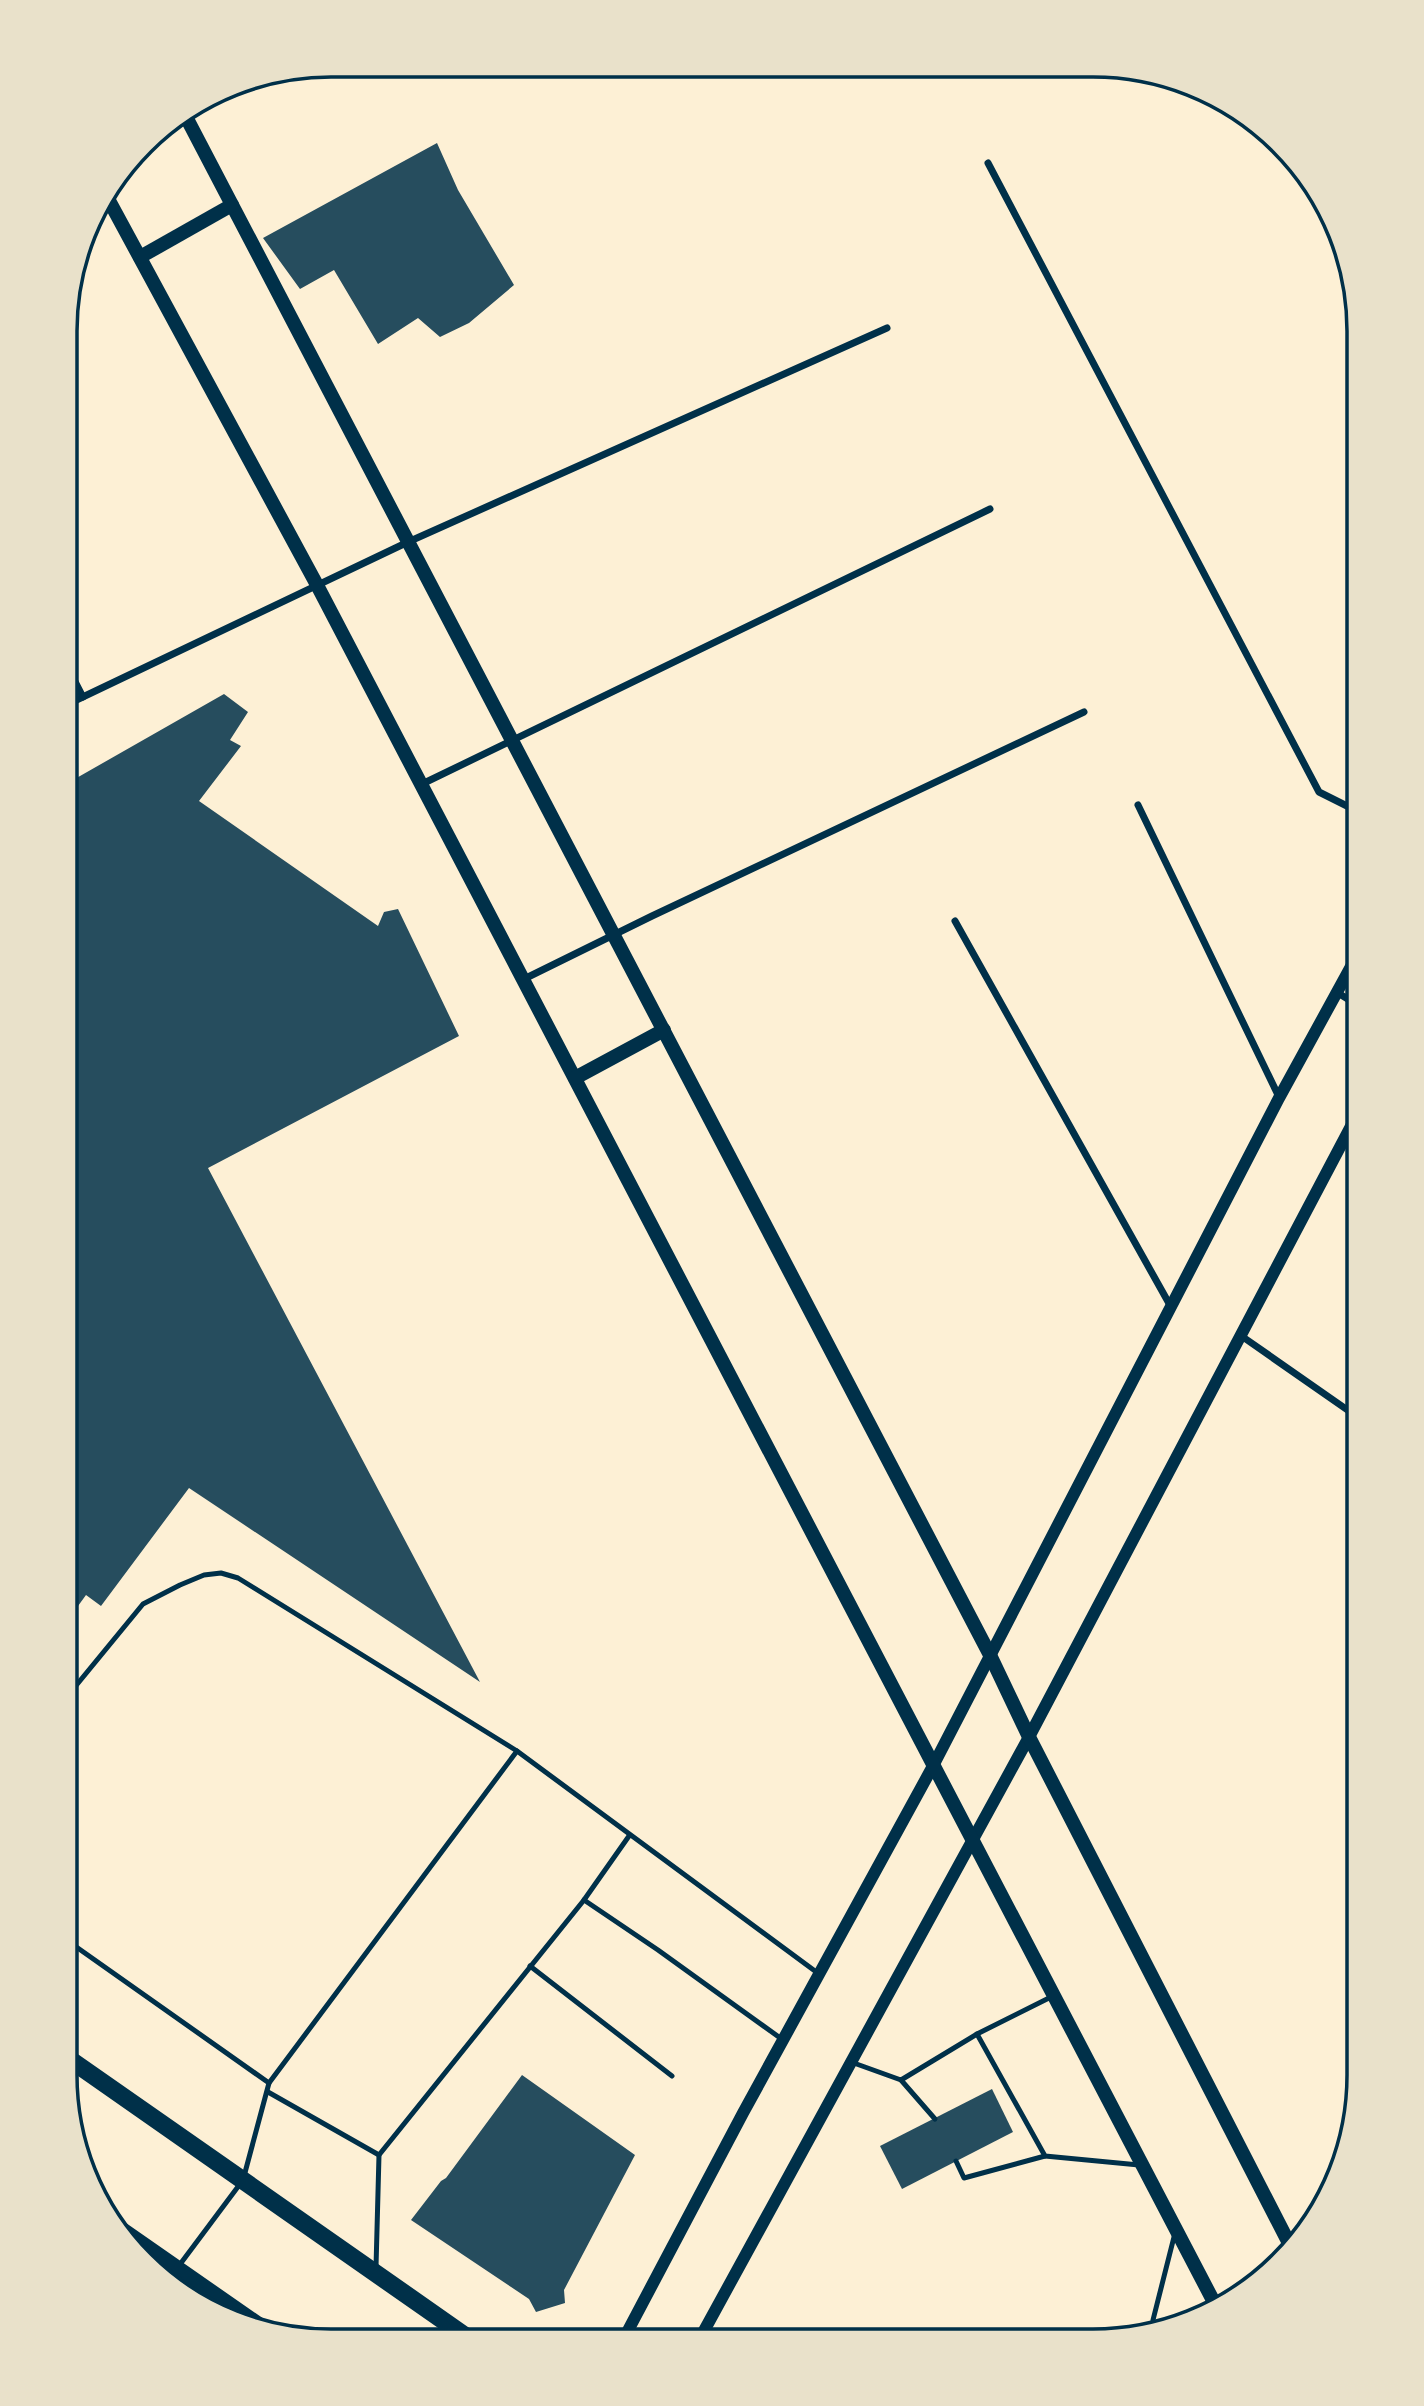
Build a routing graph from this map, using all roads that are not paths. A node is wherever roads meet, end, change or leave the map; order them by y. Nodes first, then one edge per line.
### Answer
1 (188, 121) edge
2 (988, 163) dead end
3 (111, 204) edge
4 (232, 205) junction
5 (140, 257) junction
6 (887, 328) dead end
7 (990, 509) dead end
8 (408, 542) junction
9 (317, 585) junction
10 (77, 686) edge
11 (83, 697) junction
12 (77, 700) edge
13 (1084, 712) dead end
14 (513, 741) junction
15 (421, 784) junction
16 (1138, 805) dead end
17 (1347, 806) edge
18 (955, 921) dead end
19 (614, 934) junction
20 (1347, 976) edge
21 (523, 980) junction
22 (1338, 993) junction
23 (1347, 999) edge
24 (664, 1030) junction
25 (575, 1079) junction
26 (1279, 1098) junction
27 (1347, 1133) edge
28 (1171, 1307) junction
29 (1240, 1334) junction
30 (1347, 1410) edge
31 (990, 1655) junction
32 (77, 1684) edge
33 (1029, 1737) junction
34 (517, 1751) junction
35 (933, 1766) junction
36 (629, 1836) junction
37 (972, 1841) junction
38 (584, 1899) junction
39 (77, 1947) edge
40 (530, 1966) junction
41 (819, 1974) junction
42 (1053, 1996) junction
43 (977, 2034) junction
44 (783, 2040) junction
45 (851, 2062) junction
46 (77, 2064) edge
47 (672, 2076) dead end
48 (901, 2080) junction
49 (269, 2083) junction
50 (268, 2092) junction
51 (935, 2119) dead end
52 (379, 2155) junction
53 (1045, 2156) junction
54 (956, 2161) dead end
55 (1142, 2165) junction
56 (243, 2180) junction
57 (1176, 2230) junction
58 (1287, 2239) edge
59 (143, 2246) edge
60 (177, 2269) junction
61 (376, 2273) junction
62 (1212, 2299) edge
63 (237, 2311) edge
64 (1153, 2322) edge
65 (455, 2329) edge
66 (629, 2329) edge
67 (705, 2329) edge

1 - 4 main road
2 - 17 street
3 - 5 main road
4 - 5 main road
4 - 8 main road
5 - 9 main road
6 - 8 street
7 - 14 street
8 - 9 street
8 - 14 main road
9 - 11 street
9 - 15 main road
10 - 11 street
11 - 12 street
13 - 19 street
14 - 15 street
14 - 19 main road
15 - 21 main road
16 - 26 street
18 - 28 street
19 - 21 street
19 - 24 main road
20 - 22 street
21 - 25 main road
22 - 23 street
22 - 26 street
24 - 25 main road
24 - 31 main road
25 - 35 main road
26 - 28 street
27 - 29 street
28 - 31 street
29 - 30 street
29 - 33 street
31 - 33 main road
31 - 35 street
32 - 34 lane
33 - 37 street
33 - 58 main road
34 - 36 lane
34 - 49 lane
35 - 37 main road
35 - 41 street
36 - 38 lane
36 - 41 lane
37 - 42 main road
37 - 45 street
38 - 40 lane
38 - 44 lane
39 - 49 lane
40 - 47 lane
40 - 52 lane
41 - 44 street
42 - 43 lane
42 - 55 main road
43 - 48 lane
43 - 53 lane
44 - 66 street
45 - 48 lane
45 - 67 street
46 - 56 main road
48 - 51 lane
49 - 50 lane
50 - 52 lane
50 - 56 lane
52 - 61 lane
53 - 54 lane
53 - 55 lane
55 - 57 main road
56 - 60 lane
56 - 61 main road
57 - 62 main road
57 - 64 lane
59 - 60 main road
60 - 63 main road
61 - 65 main road

